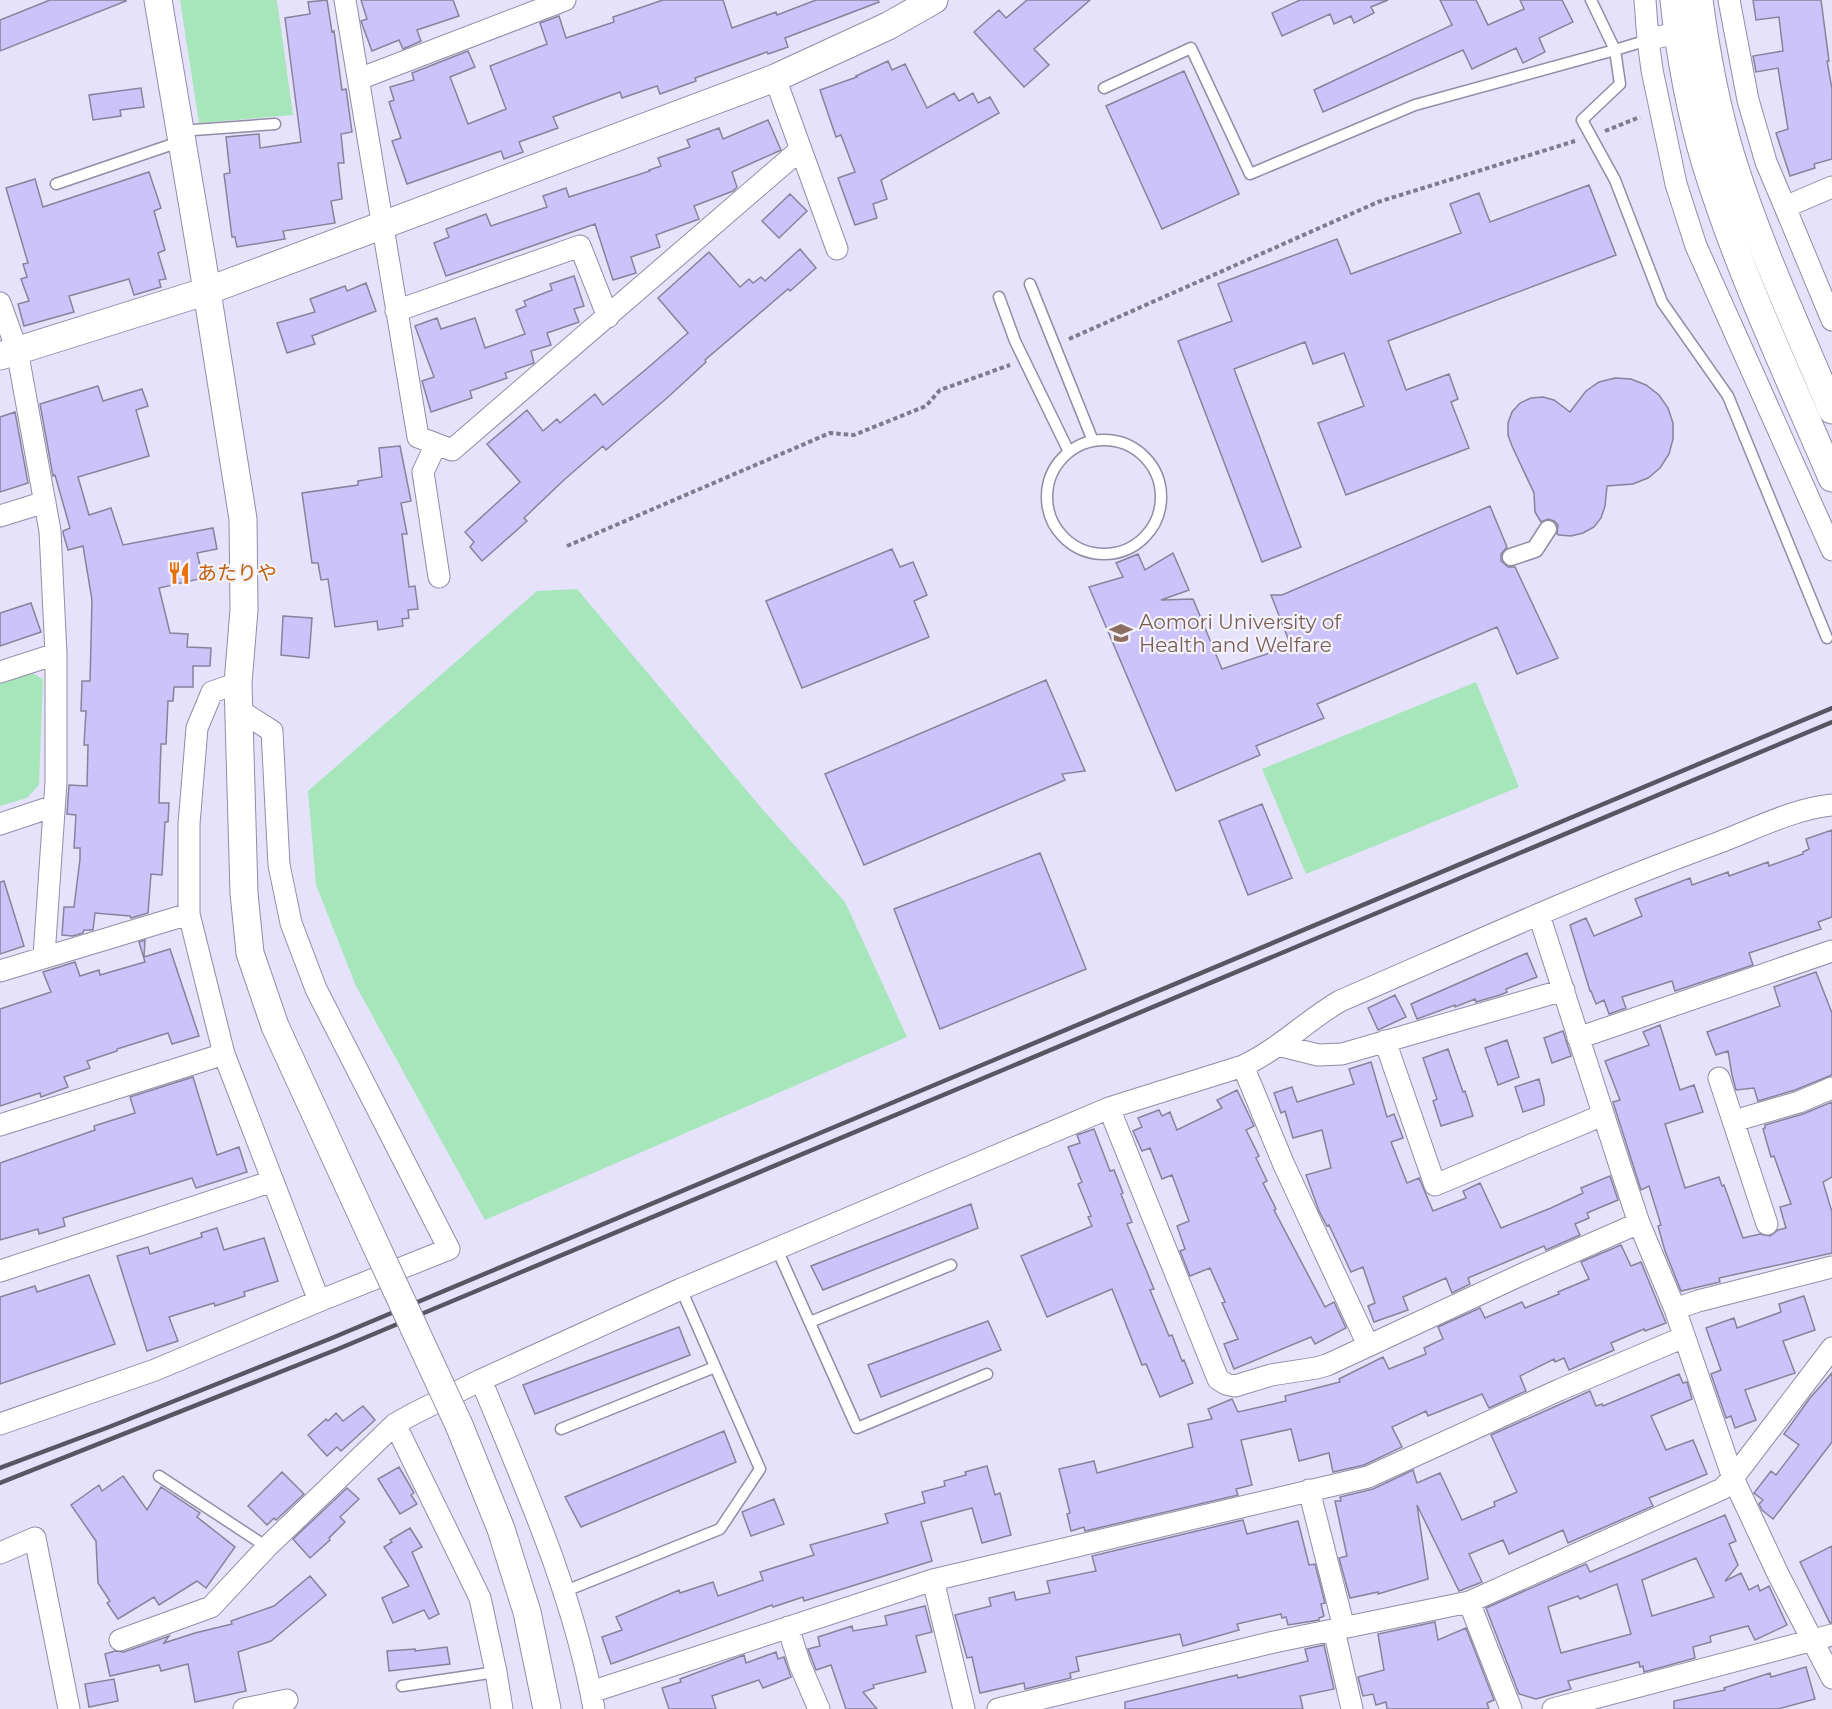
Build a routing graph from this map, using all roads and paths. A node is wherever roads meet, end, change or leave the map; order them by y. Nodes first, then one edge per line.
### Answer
1 (158, 0) edge
2 (345, 0) edge
3 (565, 0) edge
4 (934, 0) edge
5 (1591, 0) edge
6 (1645, 0) edge
7 (1674, 0) edge
8 (1699, 0) edge
9 (1729, 0) edge
10 (1678, 32) junction
11 (1648, 40) junction
12 (1615, 50) junction
13 (1697, 70) junction
14 (775, 78) junction
15 (359, 79) junction
16 (1104, 88) dead end
17 (1644, 115) dead end
18 (275, 124) dead end
19 (181, 136) junction
20 (1590, 136) junction
21 (801, 149) junction
22 (56, 184) dead end
23 (1832, 187) edge
24 (1785, 207) junction
25 (384, 224) junction
26 (837, 249) dead end
27 (1030, 284) dead end
28 (207, 291) junction
29 (999, 297) dead end
30 (0, 303) edge
31 (396, 311) junction
32 (608, 317) junction
33 (1832, 320) edge
34 (1054, 345) junction
35 (9, 353) edge
36 (1024, 359) junction
37 (1832, 410) edge
38 (1094, 441) junction
39 (436, 444) junction
40 (1069, 452) junction
41 (1832, 478) edge
42 (45, 502) junction
43 (0, 516) edge
44 (1548, 529) dead end
45 (567, 546) dead end
46 (1832, 550) edge
47 (1511, 557) dead end
48 (439, 577) dead end
49 (1827, 638) dead end
50 (56, 654) junction
51 (0, 672) edge
52 (238, 683) junction
53 (239, 710) junction
54 (1832, 805) edge
55 (54, 806) junction
56 (0, 824) edge
57 (189, 914) junction
58 (1539, 915) junction
59 (1832, 951) edge
60 (44, 956) junction
61 (0, 971) edge
62 (1564, 990) junction
63 (1578, 1038) junction
64 (1385, 1041) junction
65 (1278, 1045) junction
66 (224, 1054) junction
67 (1243, 1066) junction
68 (1719, 1078) dead end
69 (1832, 1088) edge
70 (1108, 1108) junction
71 (1603, 1115) junction
72 (1734, 1121) junction
73 (0, 1125) edge
74 (273, 1181) junction
75 (1639, 1223) junction
76 (1767, 1224) dead end
77 (776, 1247) junction
78 (951, 1264) dead end
79 (1832, 1267) edge
80 (0, 1271) edge
81 (681, 1289) junction
82 (319, 1301) junction
83 (1675, 1309) junction
84 (810, 1322) junction
85 (1684, 1337) junction
86 (1368, 1345) junction
87 (1832, 1348) edge
88 (715, 1367) junction
89 (987, 1374) dead end
90 (481, 1380) junction
91 (0, 1424) edge
92 (395, 1424) junction
93 (561, 1429) dead end
94 (159, 1476) dead end
95 (1733, 1478) junction
96 (1309, 1490) junction
97 (267, 1547) junction
98 (0, 1552) edge
99 (933, 1580) junction
100 (563, 1592) junction
101 (1469, 1602) junction
102 (788, 1627) junction
103 (1339, 1629) junction
104 (1823, 1638) edge
105 (120, 1640) dead end
106 (496, 1672) junction
107 (1832, 1678) edge
108 (402, 1686) dead end
109 (287, 1700) dead end
110 (593, 1700) edge
111 (65, 1708) edge
112 (244, 1709) edge
113 (502, 1709) edge
114 (548, 1709) edge
115 (819, 1709) edge
116 (964, 1709) edge
117 (998, 1709) edge
118 (1352, 1709) edge
119 (1511, 1709) edge
120 (1553, 1709) edge

1 - 19 street
2 - 15 street
3 - 15 street
4 - 14 street
5 - 12 lane
6 - 11 street
7 - 10 street
8 - 13 street
9 - 24 street
10 - 11 street
10 - 13 street
11 - 12 lane
11 - 46 street
12 - 16 lane
12 - 20 lane
13 - 37 street
13 - 41 street
14 - 21 street
14 - 25 street
15 - 25 street
17 - 20 path
18 - 19 lane
19 - 22 lane
19 - 28 street
20 - 34 path
20 - 49 lane
21 - 26 street
21 - 32 street
23 - 24 street
24 - 33 street
25 - 28 street
25 - 31 street
27 - 34 lane
28 - 35 street
28 - 52 street
29 - 36 lane
30 - 35 street
31 - 32 street
31 - 39 street
32 - 39 street
34 - 38 lane
35 - 42 street
36 - 40 lane
36 - 45 path
38 - 40 lane
38 - 40 lane
39 - 48 street
42 - 43 street
42 - 50 street
44 - 47 street
50 - 51 street
50 - 55 street
52 - 53 street
52 - 57 street
53 - 82 street
53 - 114 street, bridge
54 - 58 street
55 - 56 street
55 - 60 street
57 - 60 street
57 - 66 street
58 - 62 street
58 - 65 street
59 - 63 street
60 - 61 street
62 - 63 street
62 - 64 street
63 - 71 street
64 - 65 street
64 - 71 street
65 - 67 street
66 - 73 street
66 - 74 street
67 - 70 street
67 - 86 street
68 - 72 street
69 - 72 street
70 - 77 street
70 - 86 street
71 - 75 street
72 - 76 street
74 - 80 street
74 - 82 street
75 - 83 street
75 - 86 street
77 - 81 street
77 - 84 lane
78 - 84 lane
79 - 83 street
81 - 88 lane
81 - 90 street
82 - 91 street
83 - 85 street
84 - 89 lane
85 - 95 street
85 - 96 street
87 - 95 street
88 - 93 lane
88 - 100 lane
90 - 92 street
90 - 100 street
92 - 97 street
92 - 106 street
94 - 97 lane
95 - 101 street
95 - 104 street
96 - 99 street
96 - 103 street
97 - 105 street
98 - 111 street
99 - 102 street
99 - 116 street
100 - 110 street
101 - 103 street
101 - 119 street
102 - 110 street
102 - 115 street
103 - 117 street
103 - 118 street
104 - 107 street
104 - 120 street
106 - 108 lane
106 - 113 street
109 - 112 street

